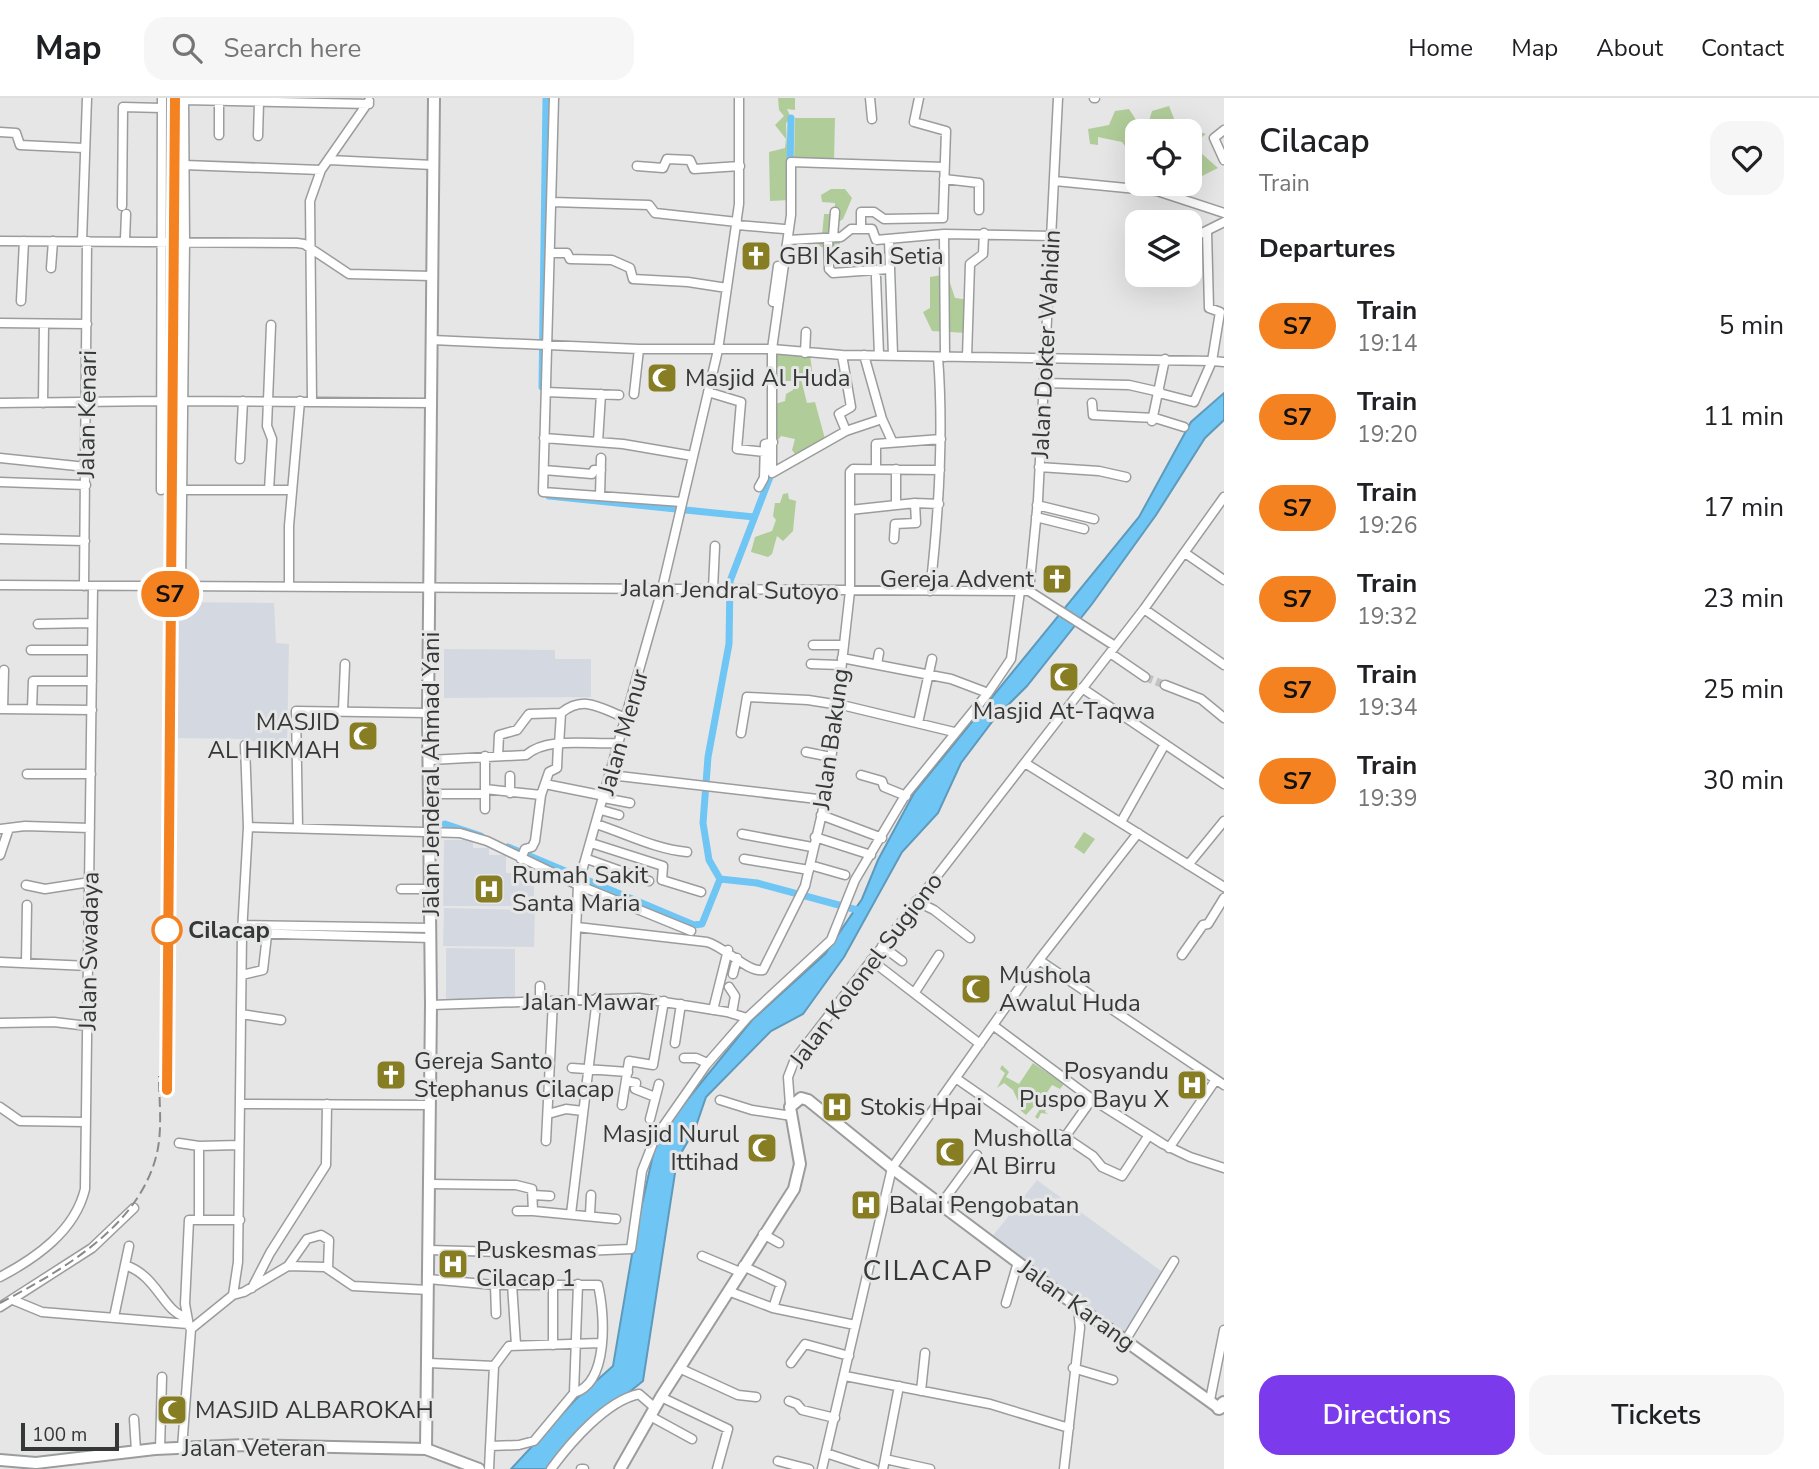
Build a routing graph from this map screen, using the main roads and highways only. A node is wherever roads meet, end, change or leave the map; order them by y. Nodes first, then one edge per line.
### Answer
1 (434, 98) edge
2 (804, 1098) joint
3 (1219, 1407) edge
4 (426, 1449) junction
5 (0, 1460) edge
6 (50, 1465) edge
7 (479, 1469) edge
8 (620, 1469) edge

1 - 4 main road, Jalan Jenderal Ahmad Yani
2 - 3 main road, Jalan Karang
2 - 8 main road, Jalan Kolonel Sugiono
4 - 6 main road, Jalan Veteran
4 - 7 main road, Jalan Veteran
5 - 6 main road, Jalan Veteran

